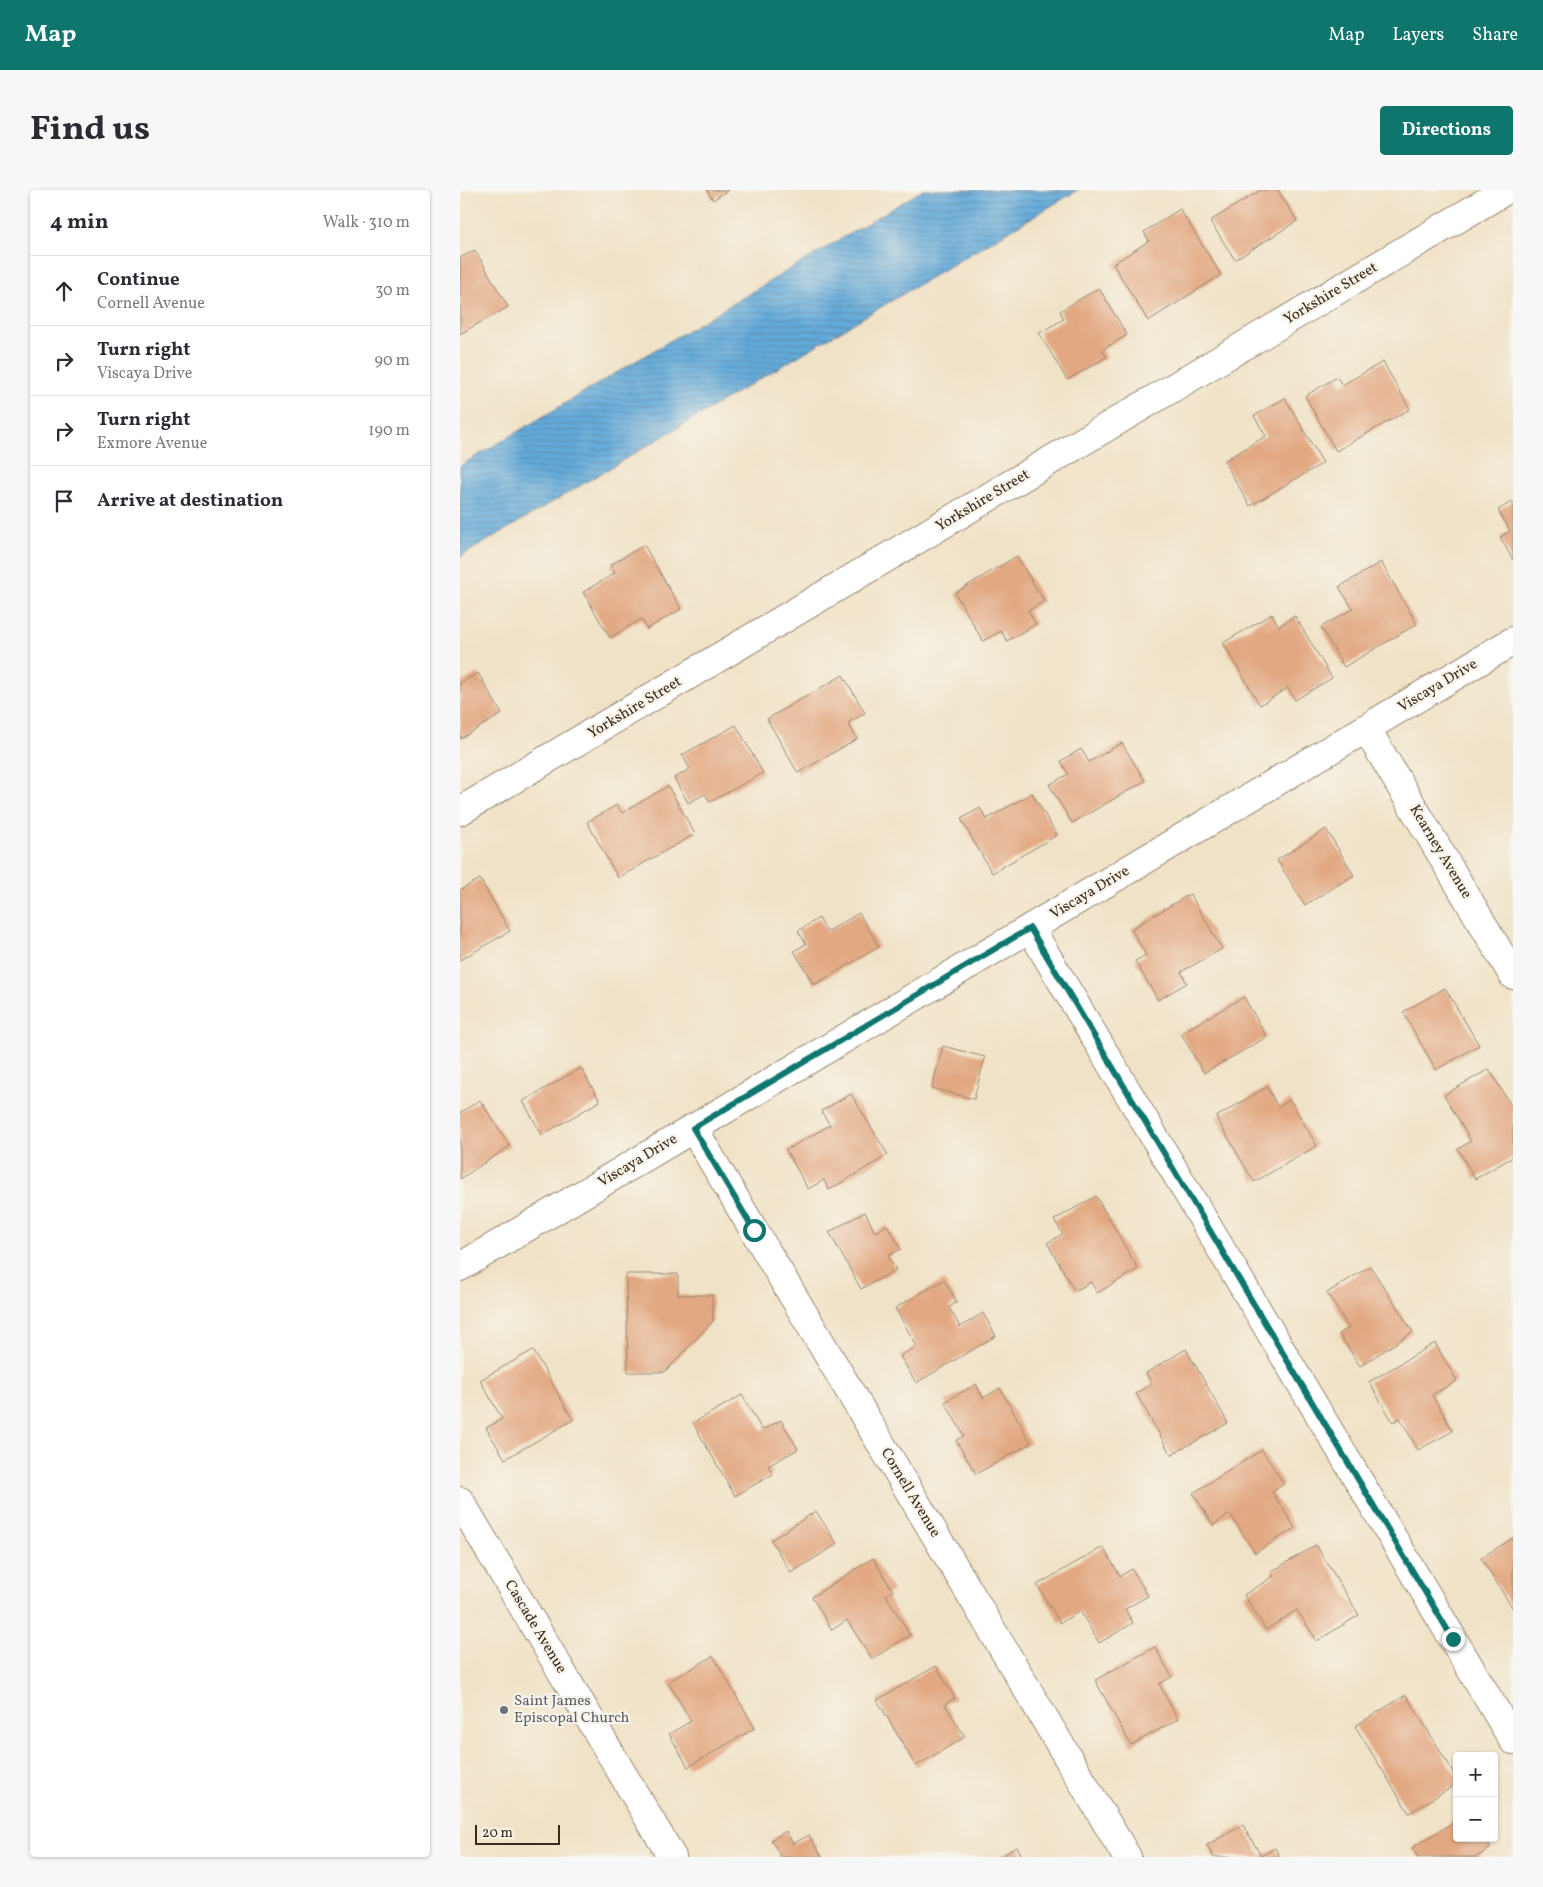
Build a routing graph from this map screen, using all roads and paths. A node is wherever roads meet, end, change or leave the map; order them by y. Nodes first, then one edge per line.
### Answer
1 (1506, 190) edge
2 (1513, 641) edge
3 (1366, 728) junction
4 (460, 811) edge
5 (1030, 928) junction
6 (1513, 975) edge
7 (693, 1128) junction
8 (460, 1267) edge
9 (460, 1501) edge
10 (1513, 1740) edge
11 (672, 1857) edge
12 (1127, 1857) edge

1 - 4 street, Yorkshire Street
2 - 3 street, Viscaya Drive
3 - 5 street, Viscaya Drive
3 - 6 street, Kearney Avenue
5 - 7 street, Viscaya Drive
5 - 10 street
7 - 8 street, Viscaya Drive
7 - 12 street, Cornell Avenue
9 - 11 street, Cascade Avenue

